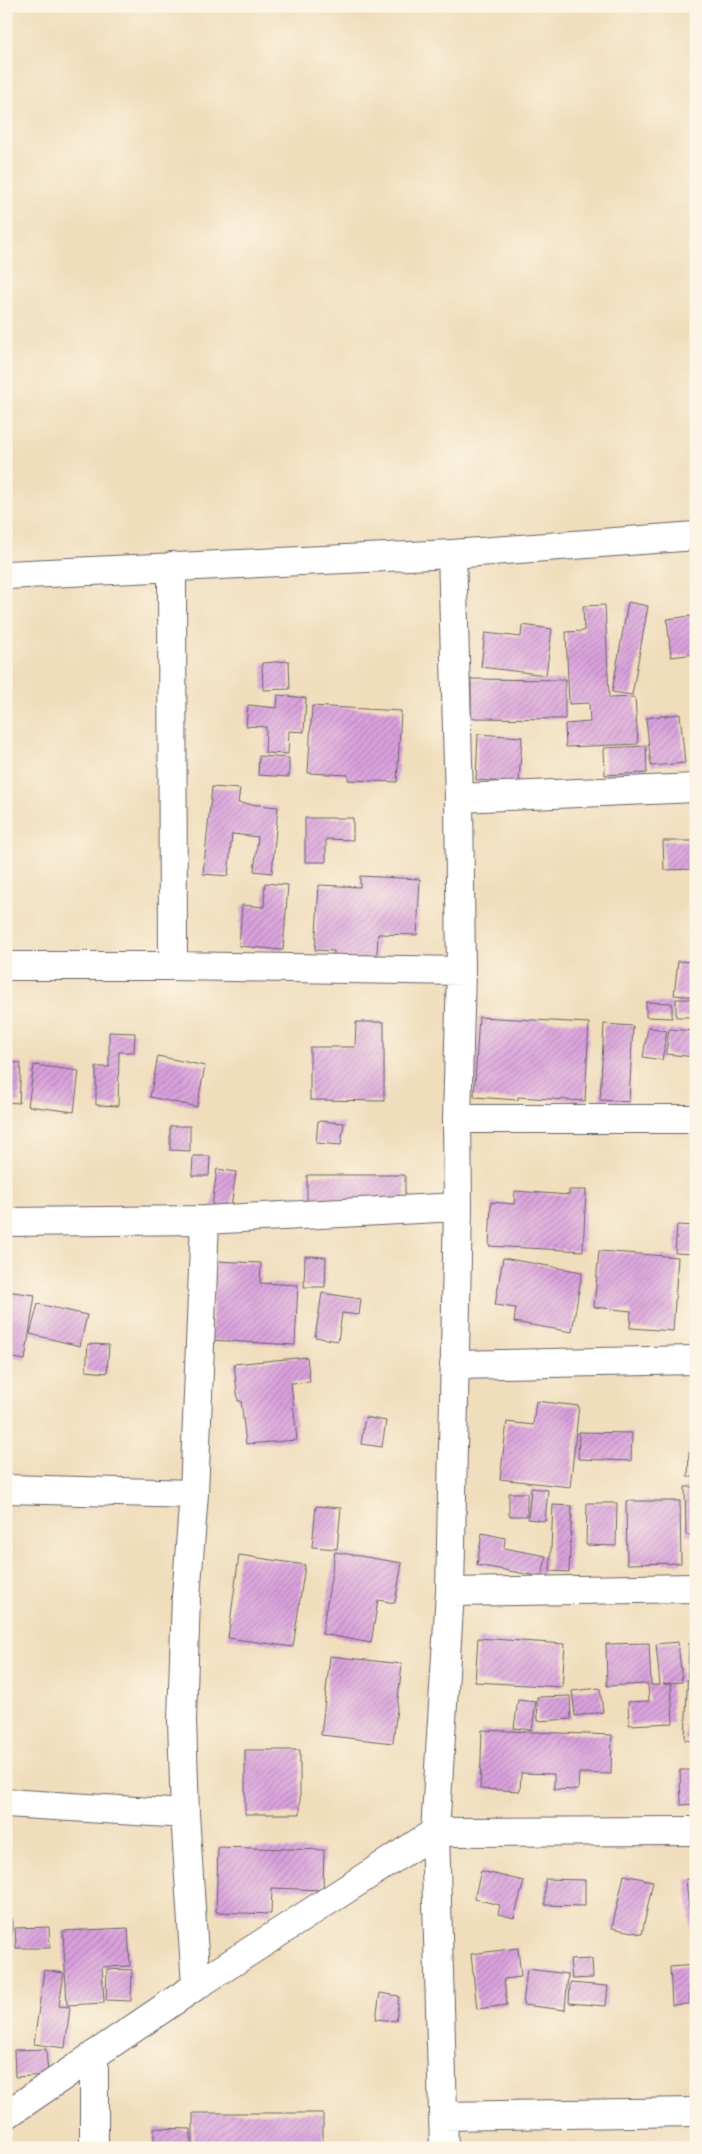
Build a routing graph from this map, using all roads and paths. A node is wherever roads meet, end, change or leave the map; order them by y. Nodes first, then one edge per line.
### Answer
1 (696, 536) edge
2 (452, 554) junction
3 (172, 566) junction
4 (6, 575) edge
5 (696, 788) edge
6 (459, 798) junction
7 (6, 966) edge
8 (173, 966) junction
9 (461, 971) junction
10 (457, 1119) junction
11 (696, 1119) edge
12 (458, 1207) junction
13 (205, 1220) junction
14 (6, 1222) edge
15 (696, 1360) edge
16 (454, 1365) junction
17 (6, 1489) edge
18 (194, 1494) junction
19 (696, 1588) edge
20 (450, 1592) junction
21 (6, 1803) edge
22 (185, 1814) junction
23 (696, 1831) edge
24 (435, 1832) junction
25 (196, 1986) junction
26 (94, 2055) junction
27 (696, 2112) edge
28 (6, 2115) edge
29 (444, 2116) junction
30 (94, 2148) edge
31 (444, 2148) edge

1 - 2 street
2 - 3 street
2 - 6 street
3 - 4 street
3 - 8 street
5 - 6 street
6 - 9 street
7 - 8 street
8 - 9 street
9 - 10 street
10 - 11 street
10 - 12 street
12 - 13 street
12 - 16 street
13 - 14 street
13 - 18 street
15 - 16 street
16 - 20 street
17 - 18 street
18 - 22 street
19 - 20 street
20 - 24 street
21 - 22 street
22 - 25 street
23 - 24 street
24 - 25 street
24 - 29 street
25 - 26 street
26 - 28 street
26 - 30 street
27 - 29 street
29 - 31 street

